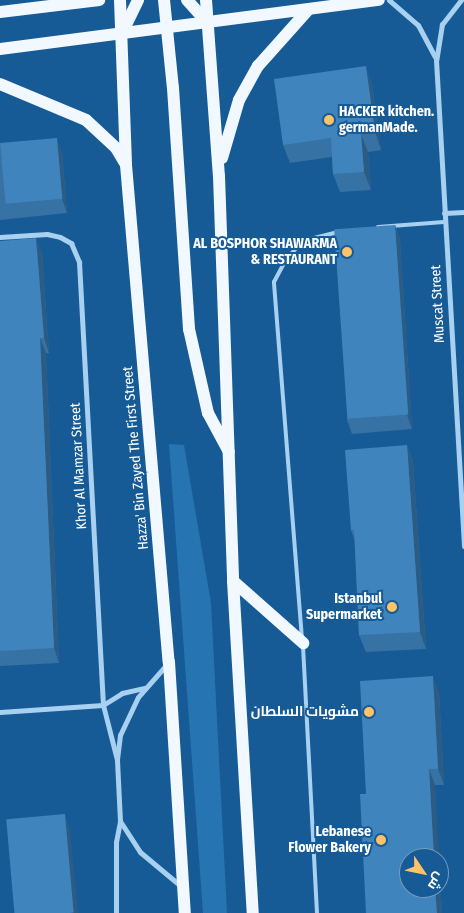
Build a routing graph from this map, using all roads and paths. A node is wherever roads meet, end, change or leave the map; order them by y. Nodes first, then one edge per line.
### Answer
1 (99, 0) edge
2 (120, 0) edge
3 (138, 0) edge
4 (164, 0) edge
5 (187, 0) edge
6 (206, 0) edge
7 (379, 0) edge
8 (389, 0) edge
9 (461, 0) edge
10 (308, 10) junction
11 (0, 12) edge
12 (207, 22) junction
13 (167, 27) junction
14 (122, 33) junction
15 (0, 49) edge
16 (436, 60) junction
17 (0, 84) edge
18 (126, 165) junction
19 (219, 176) junction
20 (464, 212) edge
21 (444, 214) junction
22 (444, 222) junction
23 (371, 228) edge
24 (343, 231) edge
25 (0, 237) edge
26 (229, 452) junction
27 (464, 546) edge
28 (233, 581) junction
29 (303, 643) junction
30 (169, 662) junction
31 (144, 688) junction
32 (103, 705) junction
33 (0, 712) edge
34 (117, 760) junction
35 (120, 821) junction
36 (183, 888) junction
37 (116, 913) edge
38 (185, 913) edge
39 (253, 913) edge
40 (317, 913) edge

1 - 11 main road
2 - 14 main road, Hazza' Bin Zayed The First Street
3 - 14 main road
4 - 13 main road
5 - 12 main road
6 - 12 main road
7 - 10 main road
8 - 16 street, Muscat Street
9 - 16 street, Muscat Street
10 - 12 main road
10 - 19 main road
12 - 13 main road
12 - 19 main road
13 - 14 main road
13 - 26 main road
14 - 15 main road
14 - 18 main road, Hazza' Bin Zayed The First Street
16 - 21 street, Muscat Street
17 - 18 main road
18 - 30 main road, Hazza' Bin Zayed The First Street
19 - 26 main road
20 - 21 street
21 - 22 street, Muscat Street
22 - 23 lane
22 - 27 street, Muscat Street
24 - 29 lane
25 - 32 street, Khor Al Mamzar Street
26 - 28 main road
28 - 29 main road
28 - 39 main road
29 - 40 lane
30 - 31 street
30 - 36 main road, Hazza' Bin Zayed The First Street
31 - 32 street
31 - 34 street
32 - 33 street
32 - 34 street, Khor Al Mamzar Street
34 - 35 street
35 - 36 street
35 - 37 street
36 - 38 main road, Hazza' Bin Zayed The First Street

